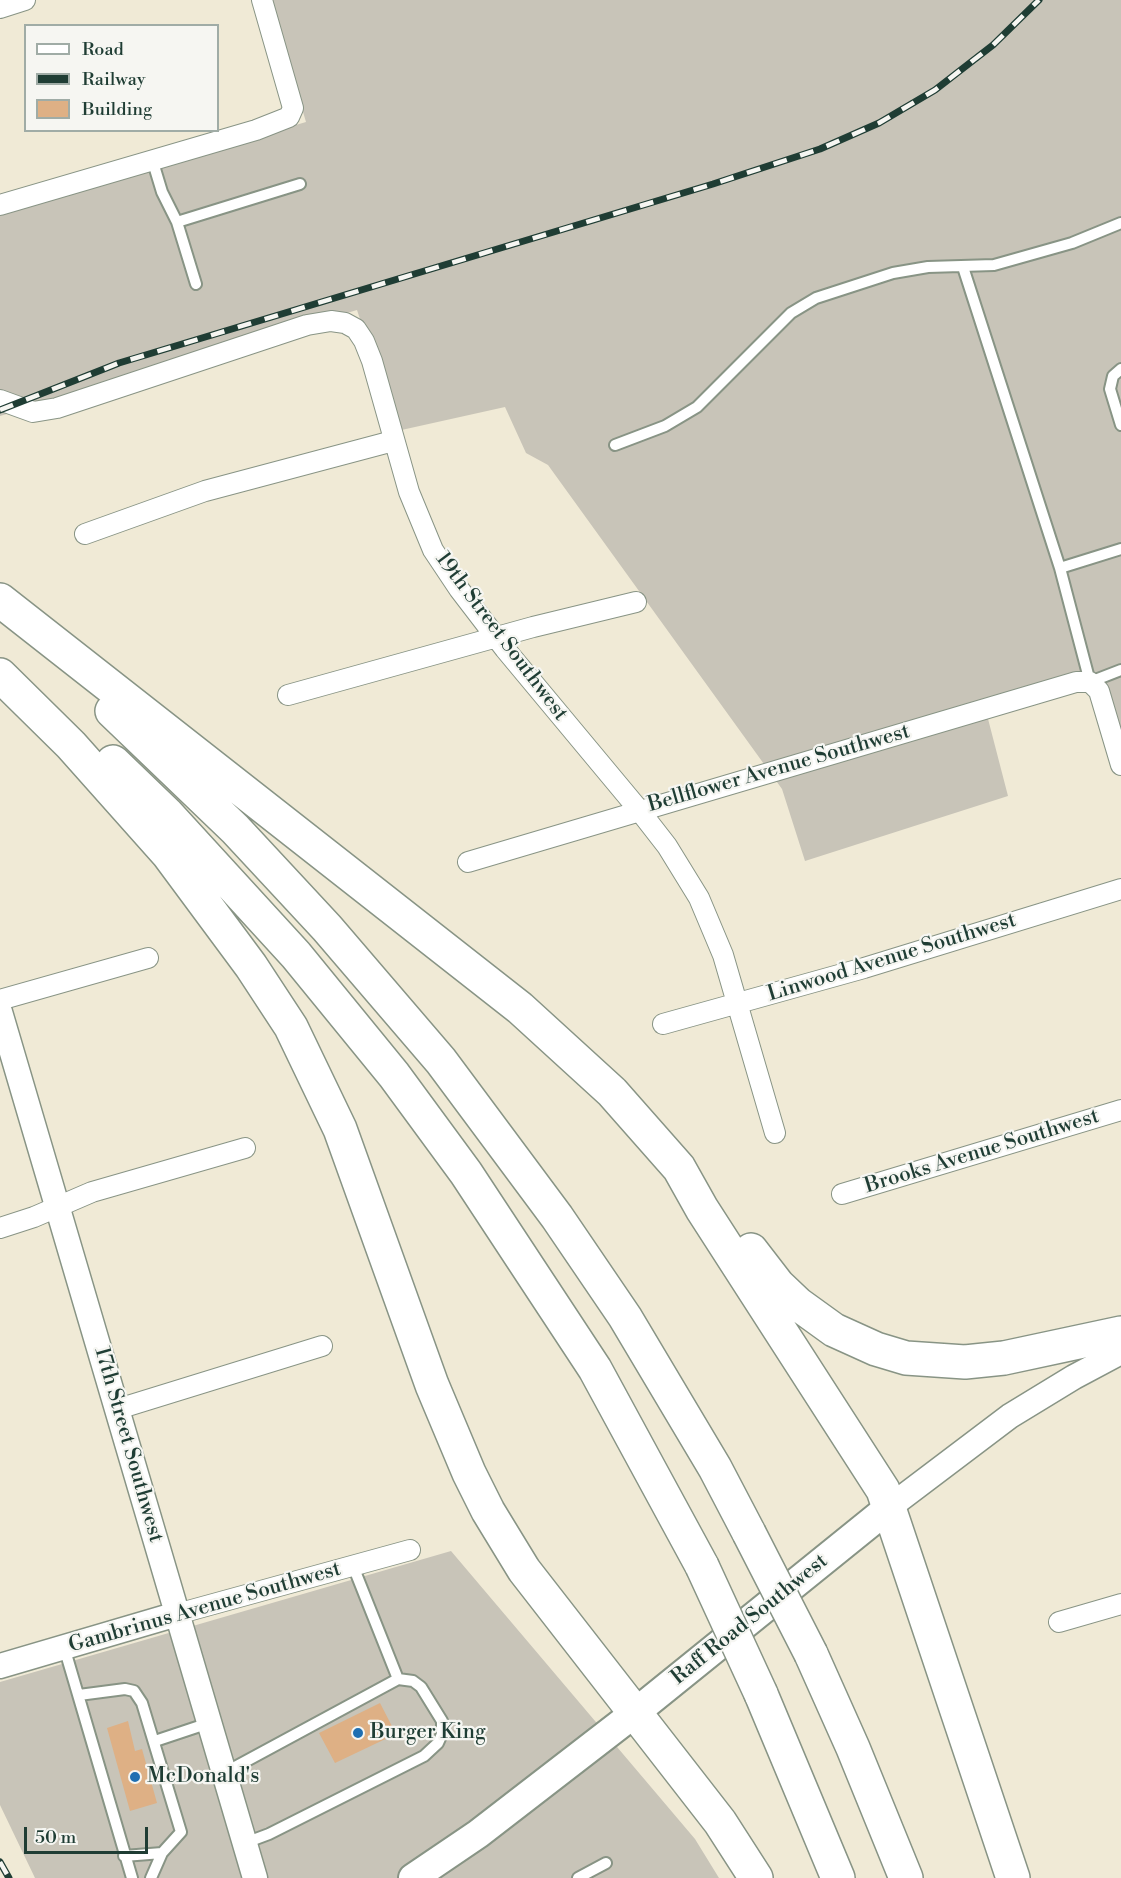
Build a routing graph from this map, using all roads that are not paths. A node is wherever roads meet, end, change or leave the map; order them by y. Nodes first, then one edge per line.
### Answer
1 (25, 0) edge
2 (262, 0) edge
3 (0, 8) edge
4 (152, 159) junction
5 (300, 184) dead end
6 (0, 205) edge
7 (177, 222) junction
8 (1121, 223) edge
9 (963, 267) junction
10 (196, 284) dead end
11 (1121, 369) edge
12 (0, 400) edge
13 (1121, 425) edge
14 (393, 441) junction
15 (615, 445) dead end
16 (85, 534) dead end
17 (1121, 549) edge
18 (1060, 568) junction
19 (0, 600) edge
20 (636, 603) dead end
21 (0, 614) edge
22 (496, 638) junction
23 (0, 661) edge
24 (1121, 670) edge
25 (0, 675) edge
26 (1090, 682) junction
27 (288, 695) dead end
28 (1121, 765) edge
29 (639, 810) junction
30 (468, 862) dead end
31 (1121, 889) edge
32 (148, 957) dead end
33 (0, 1000) edge
34 (738, 1004) junction
35 (0, 1012) edge
36 (663, 1024) dead end
37 (1121, 1110) edge
38 (775, 1133) dead end
39 (245, 1148) dead end
40 (679, 1168) junction
41 (842, 1194) dead end
42 (58, 1207) junction
43 (0, 1228) edge
44 (1121, 1333) edge
45 (322, 1346) dead end
46 (1121, 1352) edge
47 (118, 1409) junction
48 (891, 1506) junction
49 (410, 1550) dead end
50 (352, 1566) junction
51 (1121, 1604) edge
52 (177, 1614) junction
53 (1059, 1622) dead end
54 (64, 1647) junction
55 (0, 1665) edge
56 (398, 1679) junction
57 (79, 1695) junction
58 (636, 1712) junction
59 (209, 1724) junction
60 (155, 1741) junction
61 (224, 1773) junction
62 (244, 1843) junction
63 (162, 1853) junction
64 (124, 1856) junction
65 (606, 1863) dead end
66 (132, 1878) edge
67 (152, 1878) edge
68 (255, 1878) edge
69 (413, 1878) edge
70 (578, 1878) edge
71 (756, 1878) edge
72 (838, 1878) edge
73 (906, 1878) edge
74 (1013, 1878) edge

1 - 3 street
2 - 4 street
4 - 6 street
4 - 7 lane
5 - 7 lane
7 - 10 lane
8 - 9 lane
9 - 15 lane
9 - 18 lane
11 - 13 lane
12 - 14 street, 19th Street Southwest
14 - 16 street
14 - 22 street, 19th Street Southwest
17 - 18 lane
18 - 26 lane
19 - 40 highway
20 - 22 street
21 - 73 highway, bridge
22 - 27 street
22 - 29 street, 19th Street Southwest
23 - 72 highway, bridge
24 - 26 lane
25 - 58 highway
26 - 28 street
26 - 29 street, Bellflower Avenue Southwest
29 - 30 street, Bellflower Avenue Southwest
29 - 34 street, 19th Street Southwest
31 - 34 street, Linwood Avenue Southwest
32 - 33 street
34 - 36 street, Linwood Avenue Southwest
34 - 38 street, 19th Street Southwest
35 - 42 street, 17th Street Southwest
37 - 41 street, Brooks Avenue Southwest
39 - 42 street
40 - 44 highway
40 - 48 highway
42 - 43 street
42 - 47 street, 17th Street Southwest
45 - 47 street
46 - 48 street, Raff Road Southwest
47 - 52 street, 17th Street Southwest
48 - 58 main road, Raff Road Southwest
48 - 74 highway
49 - 50 street, Gambrinus Avenue Southwest
50 - 52 street, Gambrinus Avenue Southwest
50 - 56 lane
51 - 53 street
52 - 54 street, Gambrinus Avenue Southwest
52 - 59 street, 17th Street Southwest
54 - 55 street, Gambrinus Avenue Southwest
54 - 57 lane
56 - 61 lane
56 - 62 lane
57 - 60 lane
57 - 64 lane
58 - 69 main road, Raff Road Southwest
58 - 71 highway
59 - 60 lane
59 - 61 street, 17th Street Southwest
60 - 63 lane
61 - 62 street, 17th Street Southwest
62 - 68 street, 17th Street Southwest
63 - 64 lane
63 - 67 lane
64 - 66 lane
65 - 70 lane

